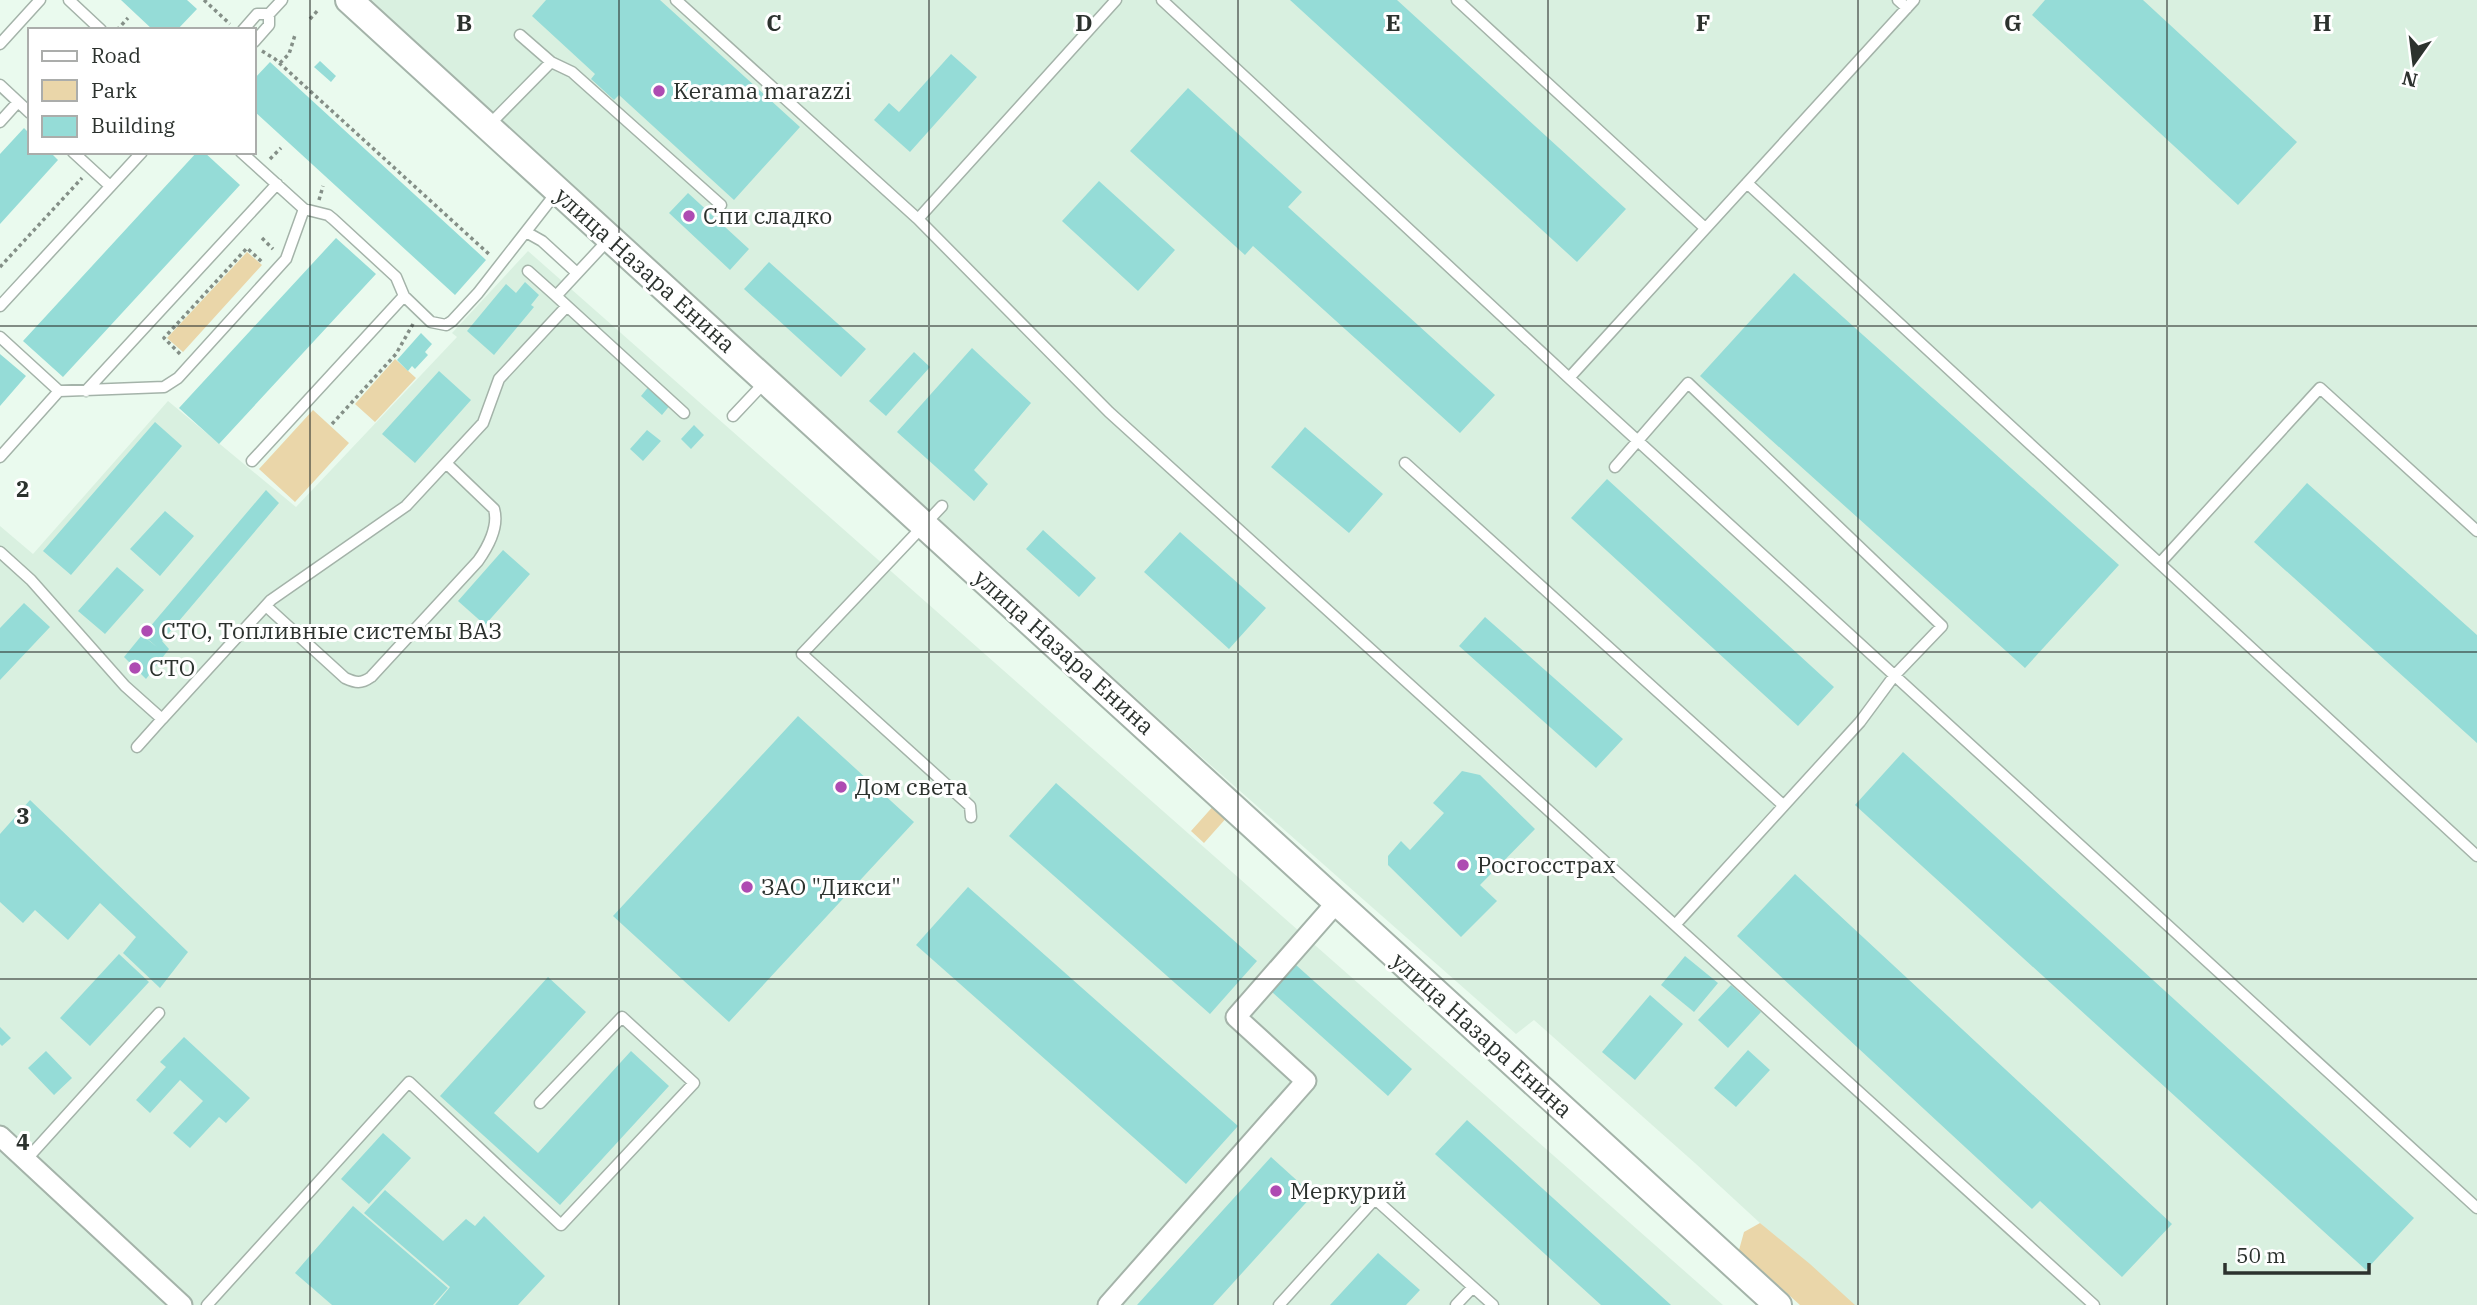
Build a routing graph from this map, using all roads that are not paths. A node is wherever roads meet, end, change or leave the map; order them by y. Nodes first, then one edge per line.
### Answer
1 (40, 0) edge
2 (69, 0) edge
3 (282, 0) edge
4 (349, 0) edge
5 (676, 0) edge
6 (1116, 0) edge
7 (1162, 0) edge
8 (1458, 0) edge
9 (1898, 0) edge
10 (1910, 3) edge
11 (270, 14) junction
12 (100, 28) edge
13 (240, 28) edge
14 (520, 34) dead end
15 (0, 44) edge
16 (256, 44) edge
17 (551, 62) junction
18 (0, 85) edge
19 (18, 102) junction
20 (28, 111) edge
21 (0, 122) edge
22 (488, 126) junction
23 (75, 154) edge
24 (140, 154) edge
25 (244, 154) edge
26 (1747, 183) junction
27 (276, 184) junction
28 (110, 186) junction
29 (559, 190) junction
30 (721, 205) dead end
31 (303, 209) junction
32 (918, 219) junction
33 (1705, 228) junction
34 (526, 232) junction
35 (610, 238) junction
36 (528, 271) dead end
37 (577, 273) junction
38 (404, 296) junction
39 (556, 296) junction
40 (0, 306) edge
41 (567, 306) junction
42 (0, 337) edge
43 (1569, 378) junction
44 (766, 381) junction
45 (59, 391) junction
46 (86, 391) junction
47 (684, 413) dead end
48 (733, 416) dead end
49 (1637, 441) junction
50 (0, 457) edge
51 (252, 461) dead end
52 (446, 463) junction
53 (1405, 463) dead end
54 (1615, 467) dead end
55 (932, 515) junction
56 (2477, 531) edge
57 (0, 552) edge
58 (2160, 564) junction
59 (266, 606) junction
60 (1894, 676) junction
61 (162, 719) junction
62 (136, 747) dead end
63 (1783, 805) junction
64 (971, 817) dead end
65 (2477, 856) edge
66 (1337, 901) junction
67 (1675, 925) junction
68 (159, 1013) dead end
69 (540, 1102) dead end
70 (0, 1136) edge
71 (26, 1160) junction
72 (2477, 1208) edge
73 (1473, 1287) junction
74 (182, 1305) edge
75 (207, 1305) edge
76 (1108, 1305) edge
77 (1279, 1305) edge
78 (1456, 1305) edge
79 (1493, 1305) edge
80 (1778, 1305) edge
81 (2094, 1305) edge

1 - 15 lane
2 - 12 lane
3 - 11 lane
4 - 22 main road, улица Назара Енина
5 - 32 lane
6 - 32 lane
7 - 43 lane
8 - 33 lane
9 - 10 lane
10 - 26 lane
11 - 13 lane
11 - 16 lane
14 - 17 lane
17 - 22 lane
17 - 30 lane
18 - 19 lane
19 - 20 lane
19 - 21 lane
22 - 29 main road, улица Назара Енина
23 - 28 lane
24 - 28 lane
25 - 27 lane
26 - 33 lane
26 - 58 lane
27 - 31 lane
27 - 46 lane
28 - 40 lane
29 - 34 lane
29 - 35 main road, улица Назара Енина
31 - 38 lane
31 - 46 lane
32 - 67 lane
33 - 43 lane
34 - 37 lane
34 - 38 lane
35 - 37 lane
35 - 44 main road, улица Назара Енина
36 - 39 lane
37 - 39 lane
38 - 51 lane
39 - 41 lane
41 - 47 lane
41 - 52 lane
42 - 45 lane
43 - 49 lane
44 - 48 lane
44 - 55 main road, улица Назара Енина
45 - 46 lane
45 - 50 lane
49 - 54 lane
49 - 60 lane
49 - 60 lane
52 - 59 lane
52 - 59 lane
53 - 63 lane
55 - 64 lane
55 - 66 main road, улица Назара Енина
56 - 58 lane
57 - 61 lane
58 - 65 lane
59 - 61 lane
60 - 63 lane
60 - 72 lane
61 - 62 lane
63 - 67 lane
66 - 76 street
66 - 80 main road, улица Назара Енина
67 - 81 lane
68 - 71 lane
69 - 75 lane
70 - 71 street
71 - 74 street
73 - 77 lane
73 - 78 lane
73 - 79 lane

